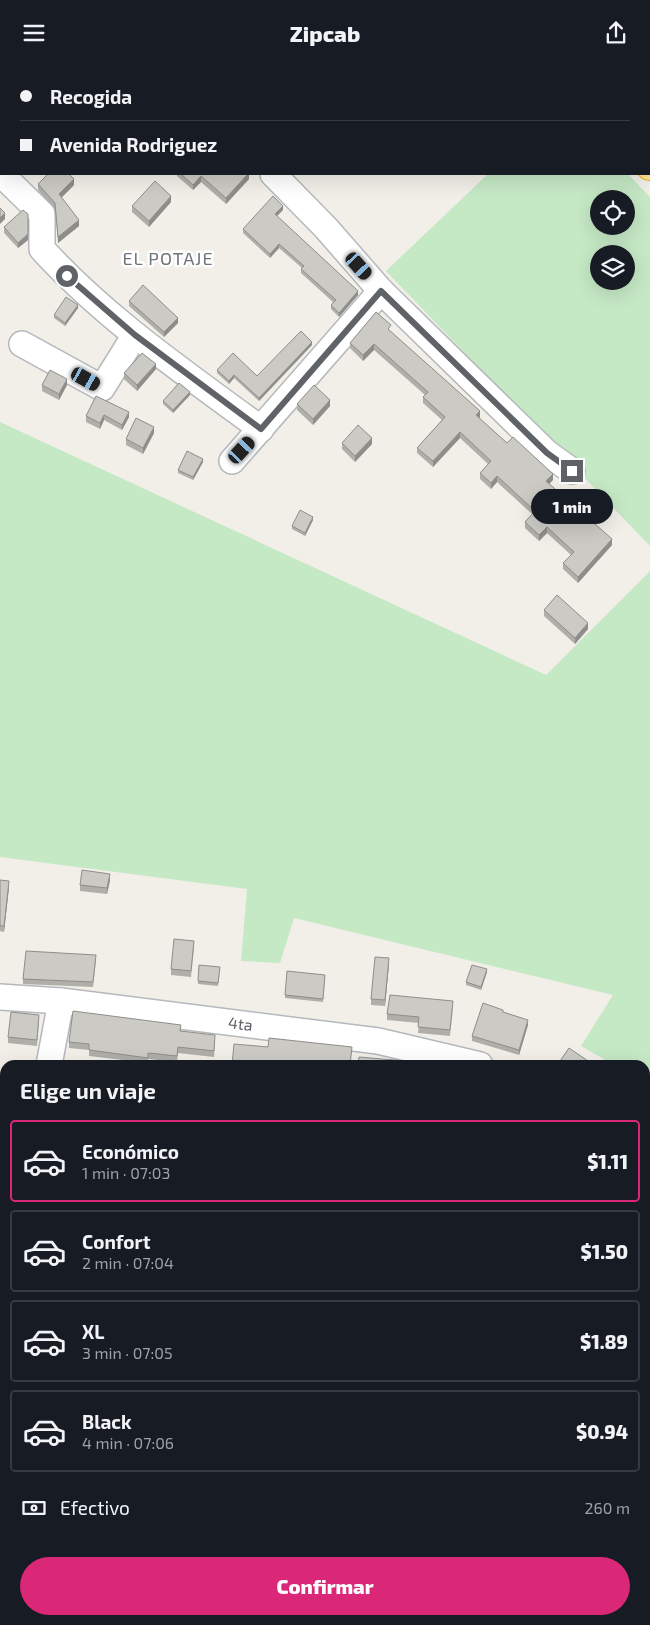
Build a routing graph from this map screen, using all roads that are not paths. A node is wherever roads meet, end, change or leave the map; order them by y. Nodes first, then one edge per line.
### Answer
1 (3, 175) edge
2 (274, 175) edge
3 (381, 291) junction
4 (135, 335) junction
5 (22, 344) dead end
6 (261, 429) junction
7 (232, 461) dead end
8 (572, 471) dead end
9 (0, 997) edge
10 (62, 1001) junction
11 (50, 1060) edge
12 (459, 1060) edge

1 - 4 street
2 - 3 street
3 - 6 street
3 - 8 street
4 - 5 street
4 - 6 street
6 - 7 street
9 - 10 street, 4ta
10 - 11 street
10 - 12 street, 4ta

